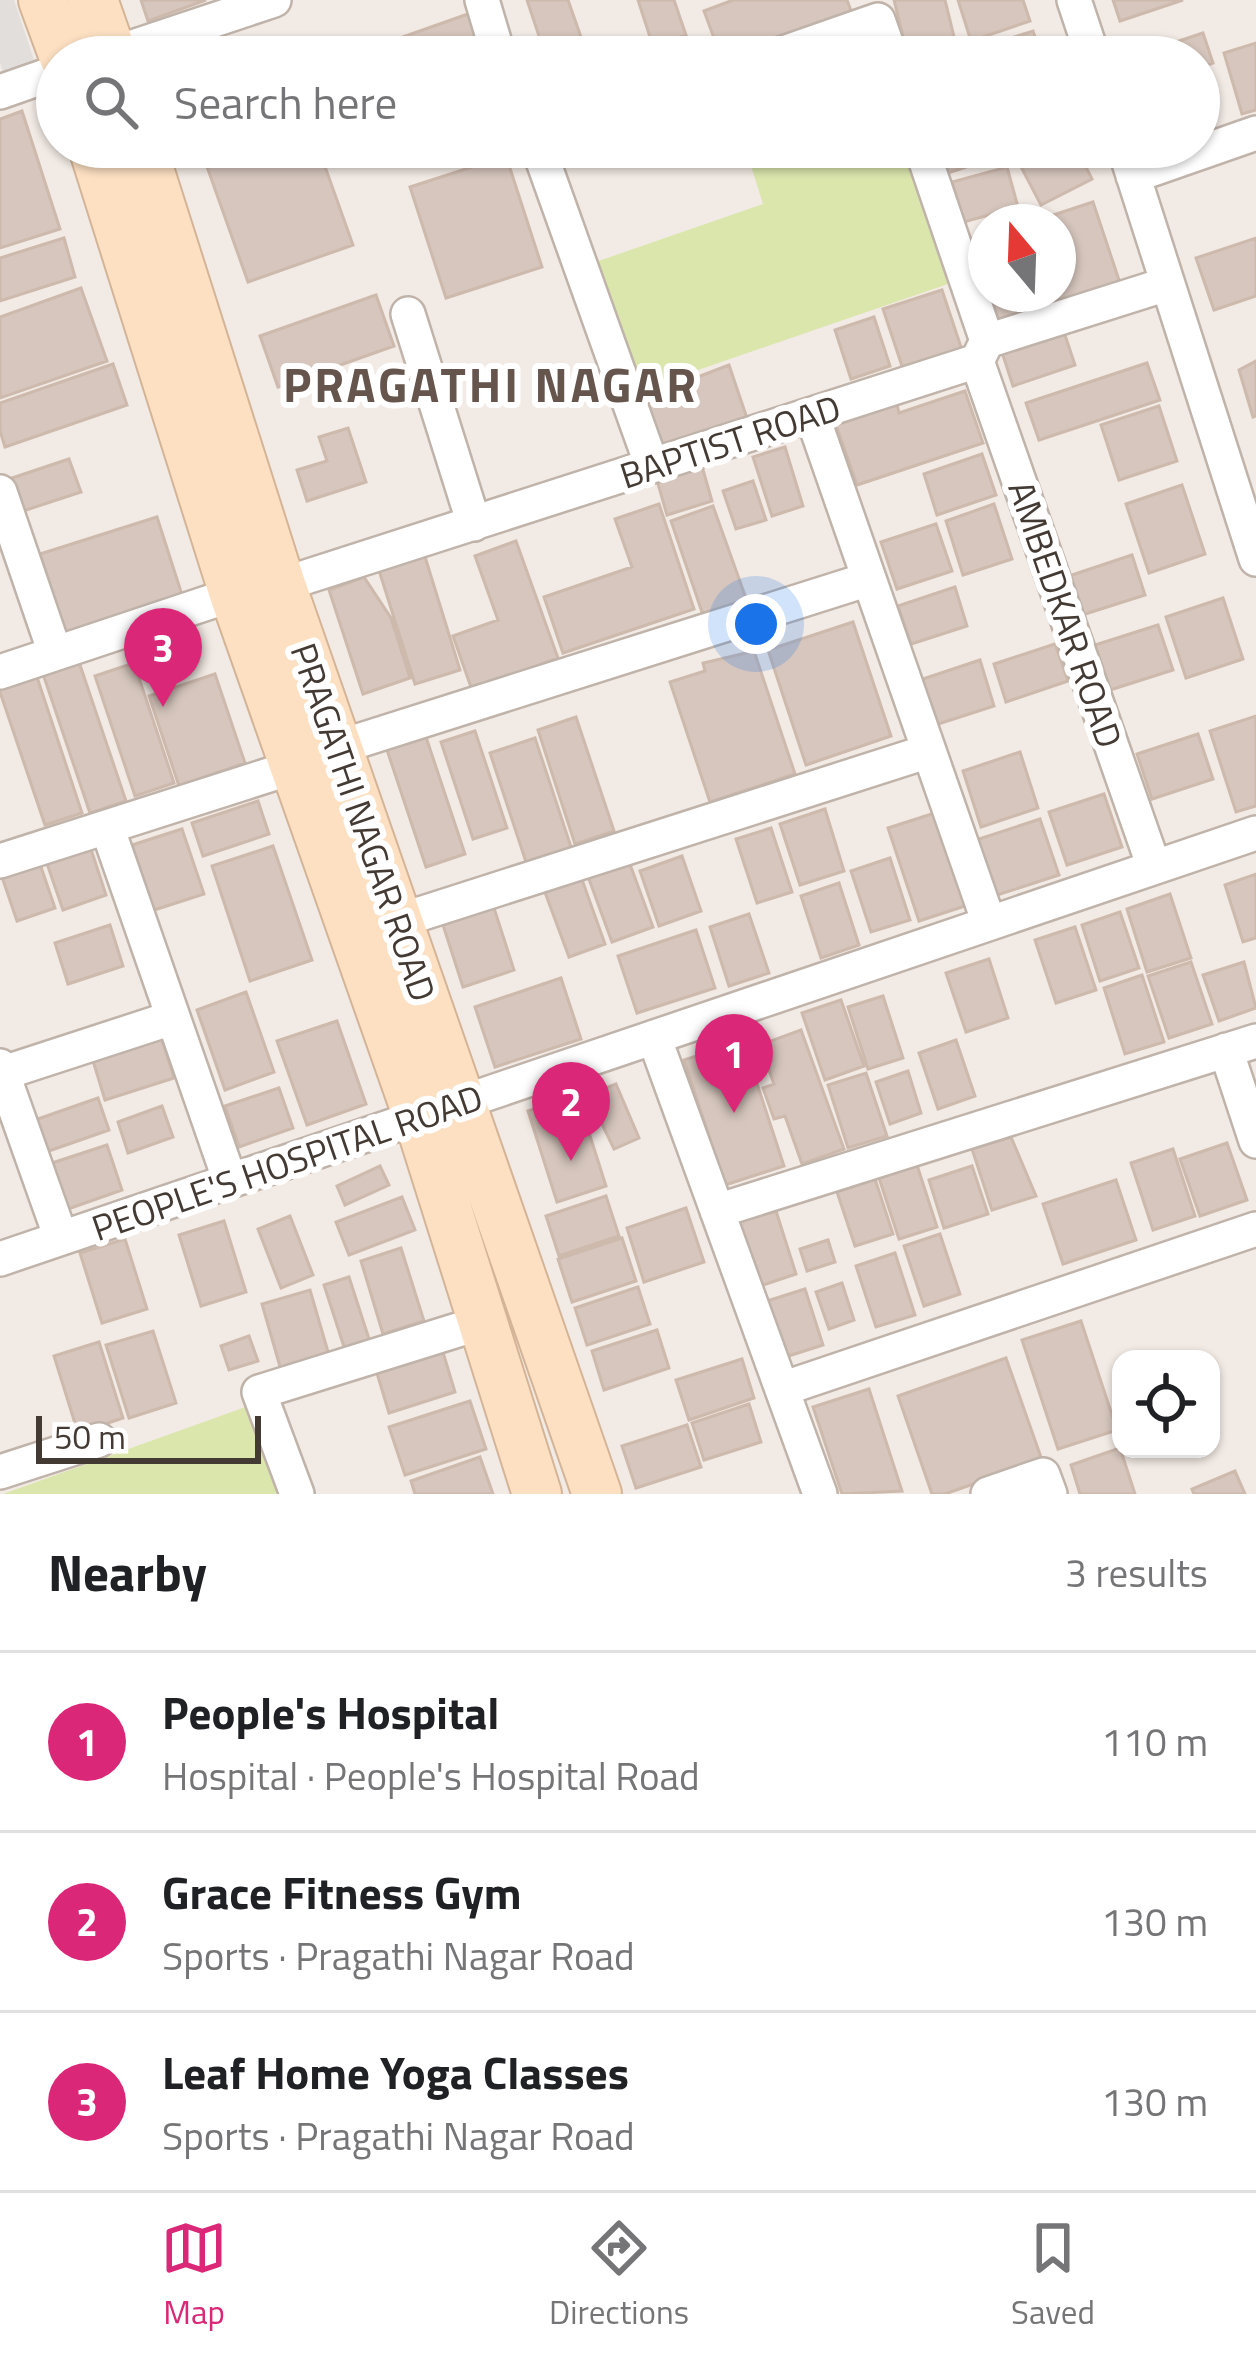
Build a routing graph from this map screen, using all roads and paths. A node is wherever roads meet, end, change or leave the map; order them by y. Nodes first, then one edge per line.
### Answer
1 (43, 0) edge
2 (93, 0) edge
3 (274, 0) edge
4 (482, 0) edge
5 (1074, 0) edge
6 (875, 10) edge
7 (56, 36) edge
8 (103, 36) edge
9 (168, 36) edge
10 (493, 36) edge
11 (818, 36) edge
12 (1086, 36) edge
13 (36, 79) edge
14 (0, 92) edge
15 (1256, 133) edge
16 (1220, 141) edge
17 (100, 168) edge
18 (149, 168) edge
19 (546, 168) edge
20 (927, 168) edge
21 (1130, 168) edge
22 (1167, 284) junction
23 (408, 314) dead end
24 (982, 351) junction
25 (812, 415) junction
26 (652, 466) junction
27 (0, 492) edge
28 (474, 524) junction
29 (1256, 559) edge
30 (869, 578) junction
31 (281, 585) junction
32 (234, 594) junction
33 (55, 653) junction
34 (0, 671) edge
35 (929, 751) junction
36 (318, 757) junction
37 (107, 827) junction
38 (1256, 833) edge
39 (0, 861) edge
40 (1154, 868) junction
41 (398, 921) junction
42 (989, 923) junction
43 (172, 1018) junction
44 (654, 1037) junction
45 (1241, 1046) edge
46 (1, 1071) edge
47 (439, 1110) junction
48 (1256, 1142) edge
49 (230, 1181) junction
50 (717, 1211) junction
51 (1256, 1229) edge
52 (61, 1238) junction
53 (0, 1259) edge
54 (480, 1323) junction
55 (782, 1389) junction
56 (99, 1440) dead end
57 (0, 1472) edge
58 (297, 1494) edge
59 (538, 1494) edge
60 (597, 1494) edge
61 (820, 1494) edge
62 (988, 1494) edge
63 (1049, 1494) edge

1 - 7 main road
2 - 8 main road
3 - 9 street
4 - 10 street
5 - 12 street
6 - 11 street
13 - 14 street
15 - 16 street
17 - 32 main road, PRAGATHI NAGAR ROAD
18 - 31 main road, PRAGATHI NAGAR ROAD
19 - 26 street
20 - 24 street, AMBEDKAR ROAD
21 - 22 street
22 - 24 street, BAPTIST ROAD
22 - 29 street
23 - 28 street
24 - 25 street, BAPTIST ROAD
24 - 40 street, AMBEDKAR ROAD
25 - 26 street, BAPTIST ROAD
25 - 30 street
26 - 28 street, BAPTIST ROAD
27 - 33 street
28 - 31 street, BAPTIST ROAD
30 - 35 street
30 - 36 street
31 - 36 main road, PRAGATHI NAGAR ROAD
32 - 33 street
32 - 36 main road, PRAGATHI NAGAR ROAD
33 - 34 street
35 - 41 street
35 - 42 street
36 - 37 street
36 - 41 main road, PRAGATHI NAGAR ROAD
36 - 47 main road, PRAGATHI NAGAR ROAD
37 - 39 street
37 - 43 street
38 - 40 street, PEOPLE'S HOSPITAL ROAD
40 - 42 street, PEOPLE'S HOSPITAL ROAD
41 - 47 main road, PRAGATHI NAGAR ROAD
42 - 44 street, PEOPLE'S HOSPITAL ROAD
43 - 46 street
43 - 49 street
44 - 47 street, PEOPLE'S HOSPITAL ROAD
44 - 50 street
45 - 48 street
45 - 50 street
46 - 52 street
47 - 49 street, PEOPLE'S HOSPITAL ROAD
47 - 54 main road, PRAGATHI NAGAR ROAD
47 - 60 main road, PRAGATHI NAGAR ROAD
49 - 52 street, PEOPLE'S HOSPITAL ROAD
50 - 55 street
51 - 55 street
52 - 53 street, PEOPLE'S HOSPITAL ROAD
54 - 58 street
54 - 59 main road, PRAGATHI NAGAR ROAD
55 - 61 street
56 - 57 street
62 - 63 street

